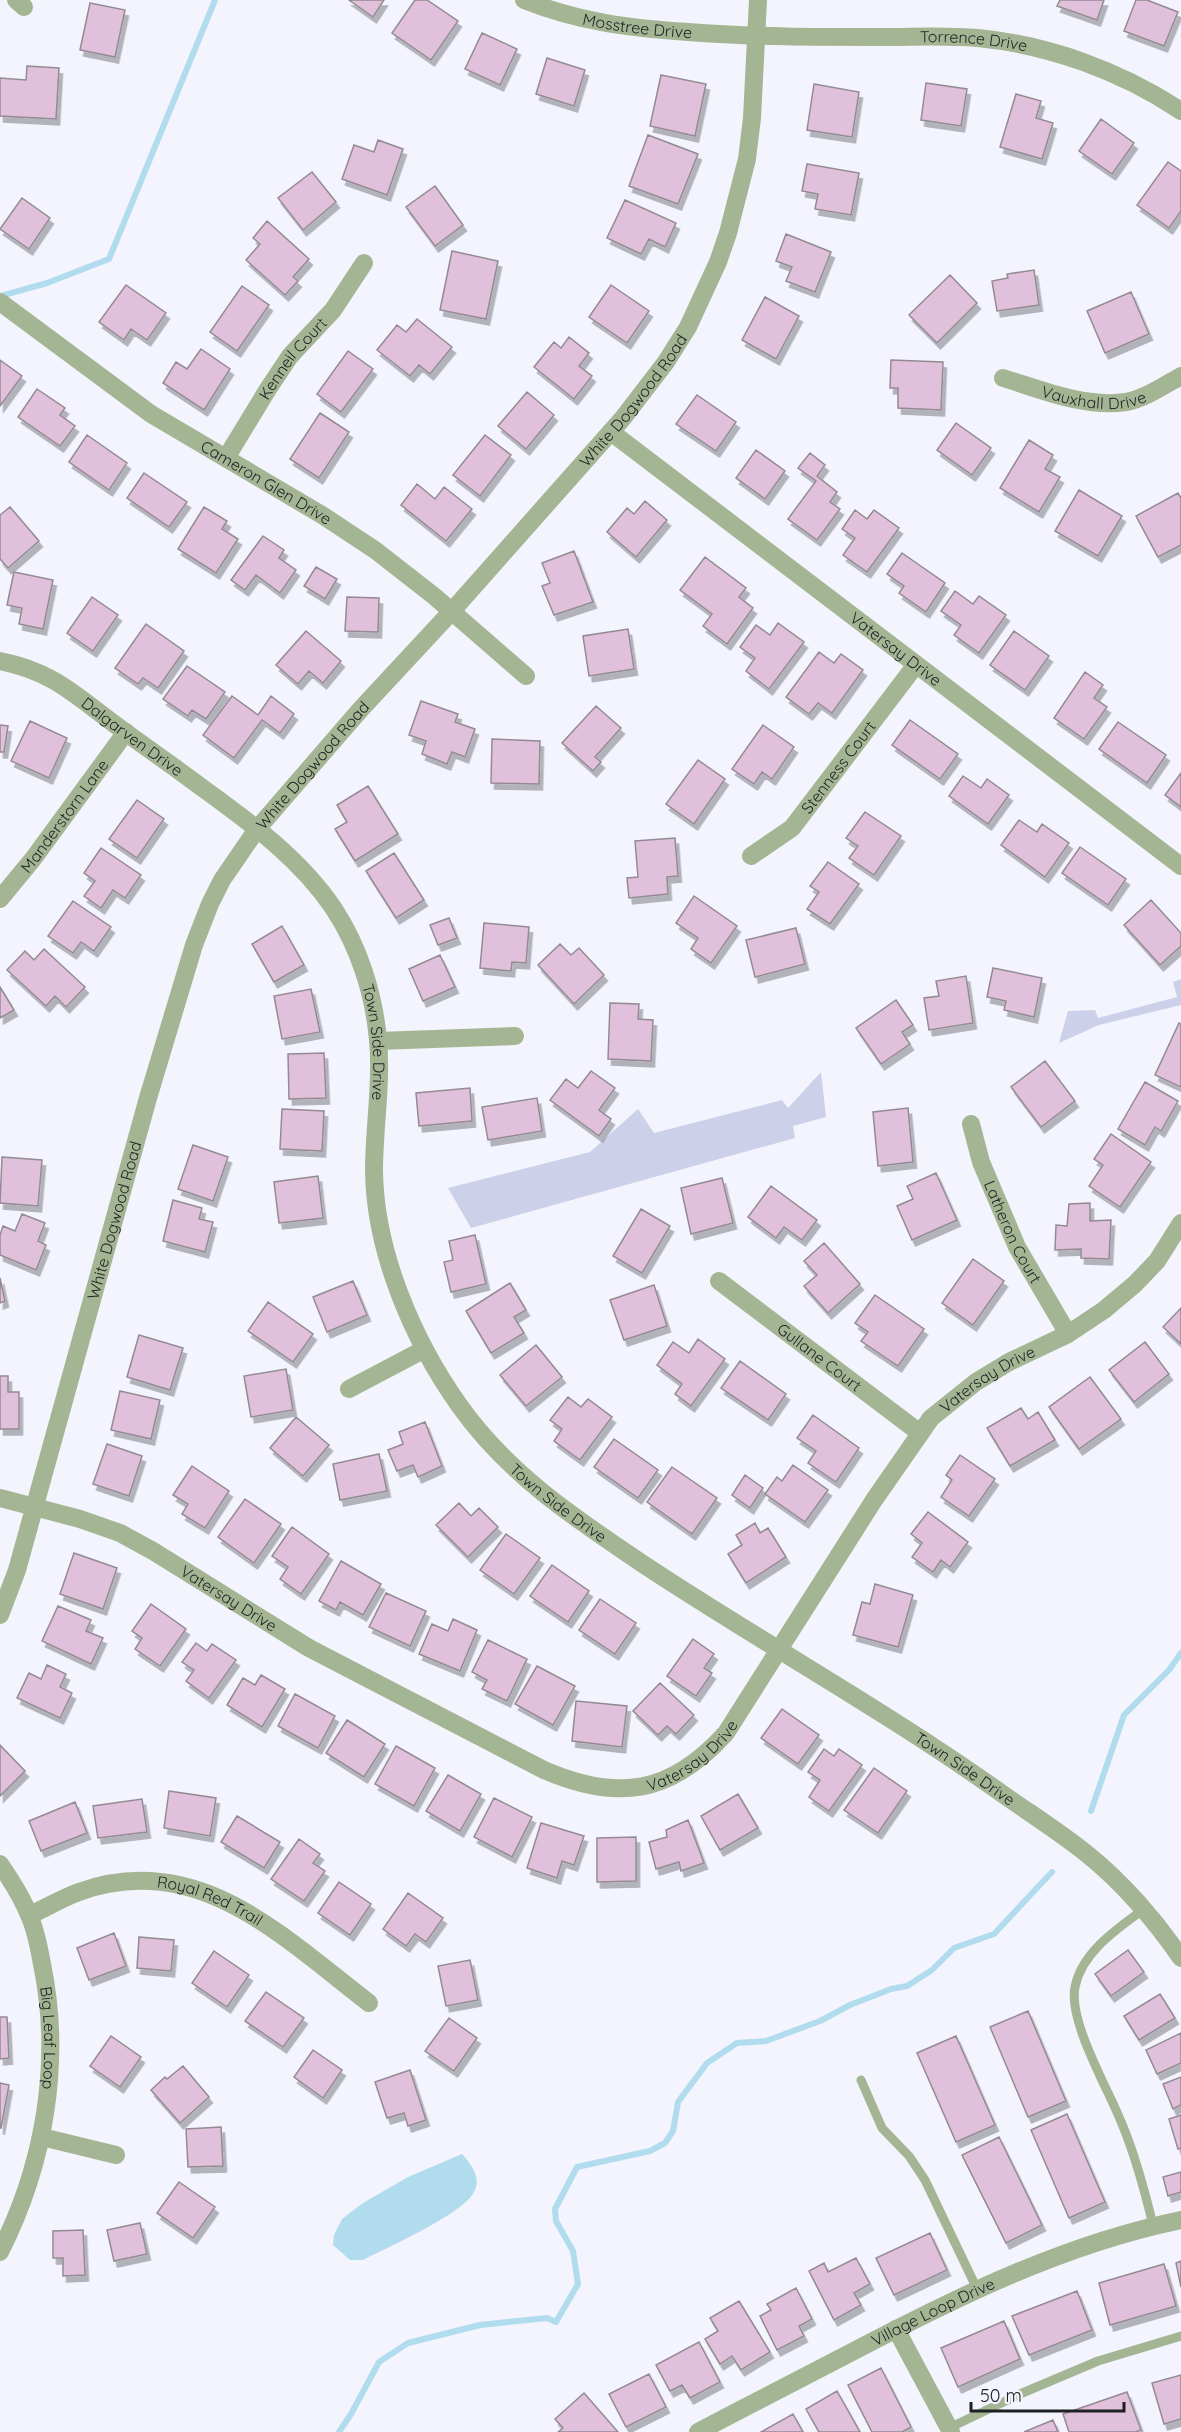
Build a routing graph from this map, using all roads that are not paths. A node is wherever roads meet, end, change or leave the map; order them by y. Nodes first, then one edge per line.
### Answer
1 (524, 0) edge
2 (758, 0) edge
3 (754, 36) junction
4 (1181, 111) edge
5 (364, 263) dead end
6 (0, 302) edge
7 (1181, 376) edge
8 (1004, 378) dead end
9 (610, 432) junction
10 (226, 458) junction
11 (452, 611) junction
12 (0, 661) edge
13 (915, 666) junction
14 (526, 676) dead end
15 (126, 732) junction
16 (257, 829) junction
17 (751, 856) dead end
18 (1181, 866) edge
19 (0, 898) edge
20 (515, 1036) dead end
21 (378, 1041) junction
22 (971, 1124) dead end
23 (1181, 1223) edge
24 (719, 1281) dead end
25 (1068, 1334) junction
26 (423, 1350) junction
27 (349, 1389) dead end
28 (920, 1432) junction
29 (0, 1498) edge
30 (33, 1508) junction
31 (0, 1615) edge
32 (780, 1650) junction
33 (0, 1864) edge
34 (1144, 1910) junction
35 (30, 1915) junction
36 (1181, 1958) edge
37 (369, 2003) dead end
38 (861, 2080) dead end
39 (42, 2137) junction
40 (116, 2155) dead end
41 (1181, 2220) edge
42 (1153, 2226) junction
43 (0, 2252) edge
44 (977, 2289) junction
45 (896, 2329) junction
46 (1181, 2336) edge
47 (950, 2430) edge
48 (698, 2432) edge

1 - 3 street, Mosstree Drive
2 - 3 street, White Dogwood Road
3 - 4 street, Torrence Drive
3 - 9 street, White Dogwood Road
5 - 10 street, Kenneil Court
6 - 10 street, Cameron Glen Drive
7 - 8 street, Vauxhall Drive
9 - 11 street, White Dogwood Road
9 - 13 street, Vatersay Drive
10 - 11 street, Cameron Glen Drive
11 - 14 street, Cameron Glen Drive
11 - 16 street, White Dogwood Road
12 - 15 street, Dalgarven Drive
13 - 17 street, Stenness Court
13 - 18 street, Vatersay Drive
15 - 16 street, Dalgarven Drive
15 - 19 street, Manderstorn Lane
16 - 21 street, Town Side Drive
16 - 30 street, White Dogwood Road
20 - 21 street
21 - 26 street, Town Side Drive
22 - 25 street, Latheron Court
23 - 25 street, Vatersay Drive
24 - 28 street, Gullane Court
25 - 28 street, Vatersay Drive
26 - 27 street
26 - 32 street, Town Side Drive
28 - 32 street, Vatersay Drive
29 - 30 street, Vatersay Drive
30 - 31 street, White Dogwood Road
30 - 32 street, Vatersay Drive
32 - 34 street, Town Side Drive
33 - 35 street, Big Leaf Loop
34 - 36 street, Town Side Drive
34 - 42 lane
35 - 37 street, Royal Red Trail
35 - 39 street, Big Leaf Loop
38 - 44 lane
39 - 40 street
39 - 43 street, Big Leaf Loop
41 - 42 street, Village Loop Drive
42 - 44 street, Village Loop Drive
44 - 45 street, Village Loop Drive
45 - 47 street
45 - 48 street, Village Loop Drive
46 - 47 lane

